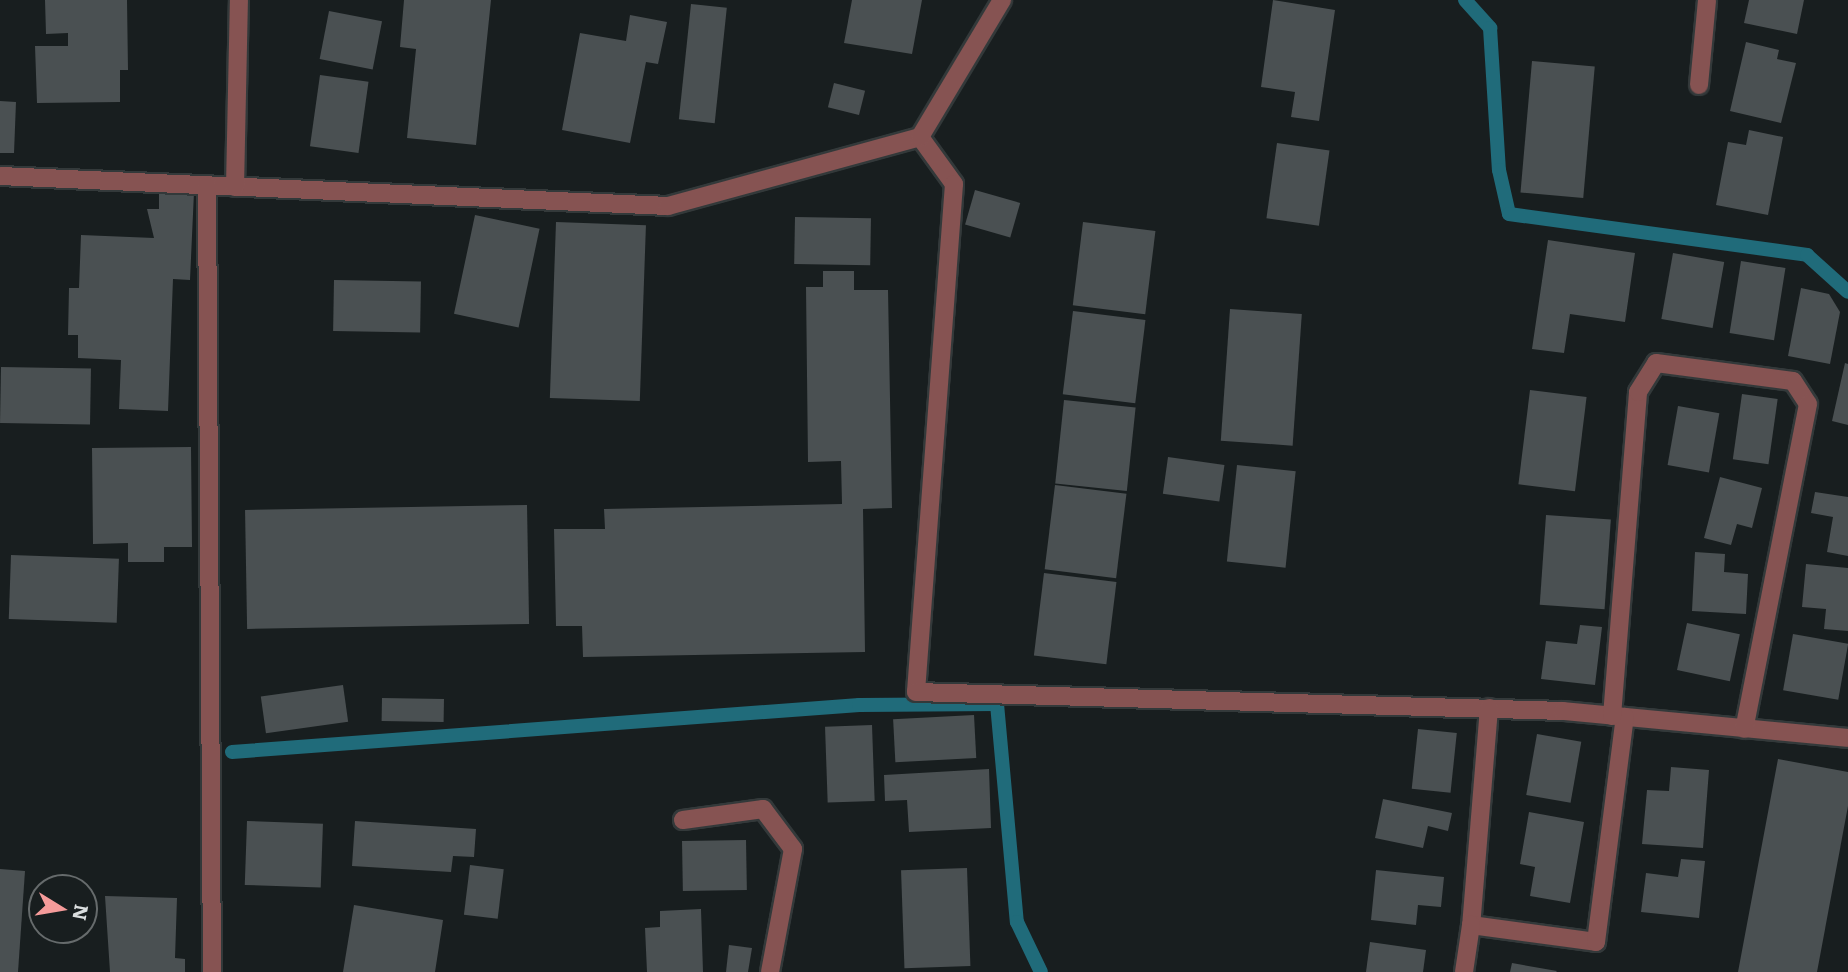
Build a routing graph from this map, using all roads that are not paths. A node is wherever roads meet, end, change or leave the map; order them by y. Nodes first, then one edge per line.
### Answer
1 (239, 0) edge
2 (1002, 0) edge
3 (1707, 0) edge
4 (1699, 85) dead end
5 (920, 137) junction
6 (0, 176) edge
7 (207, 185) junction
8 (235, 187) junction
9 (1489, 708) junction
10 (1618, 717) junction
11 (1745, 730) junction
12 (1848, 738) edge
13 (682, 820) dead end
14 (1471, 925) junction
15 (212, 972) edge
16 (770, 972) edge
17 (1464, 972) edge

1 - 8 street
2 - 5 street
3 - 4 street
5 - 8 street
5 - 9 street
6 - 7 street
7 - 8 street
7 - 15 street
9 - 10 street
9 - 14 street
10 - 11 street
10 - 11 street
10 - 14 street
11 - 12 street
13 - 16 street
14 - 17 street

